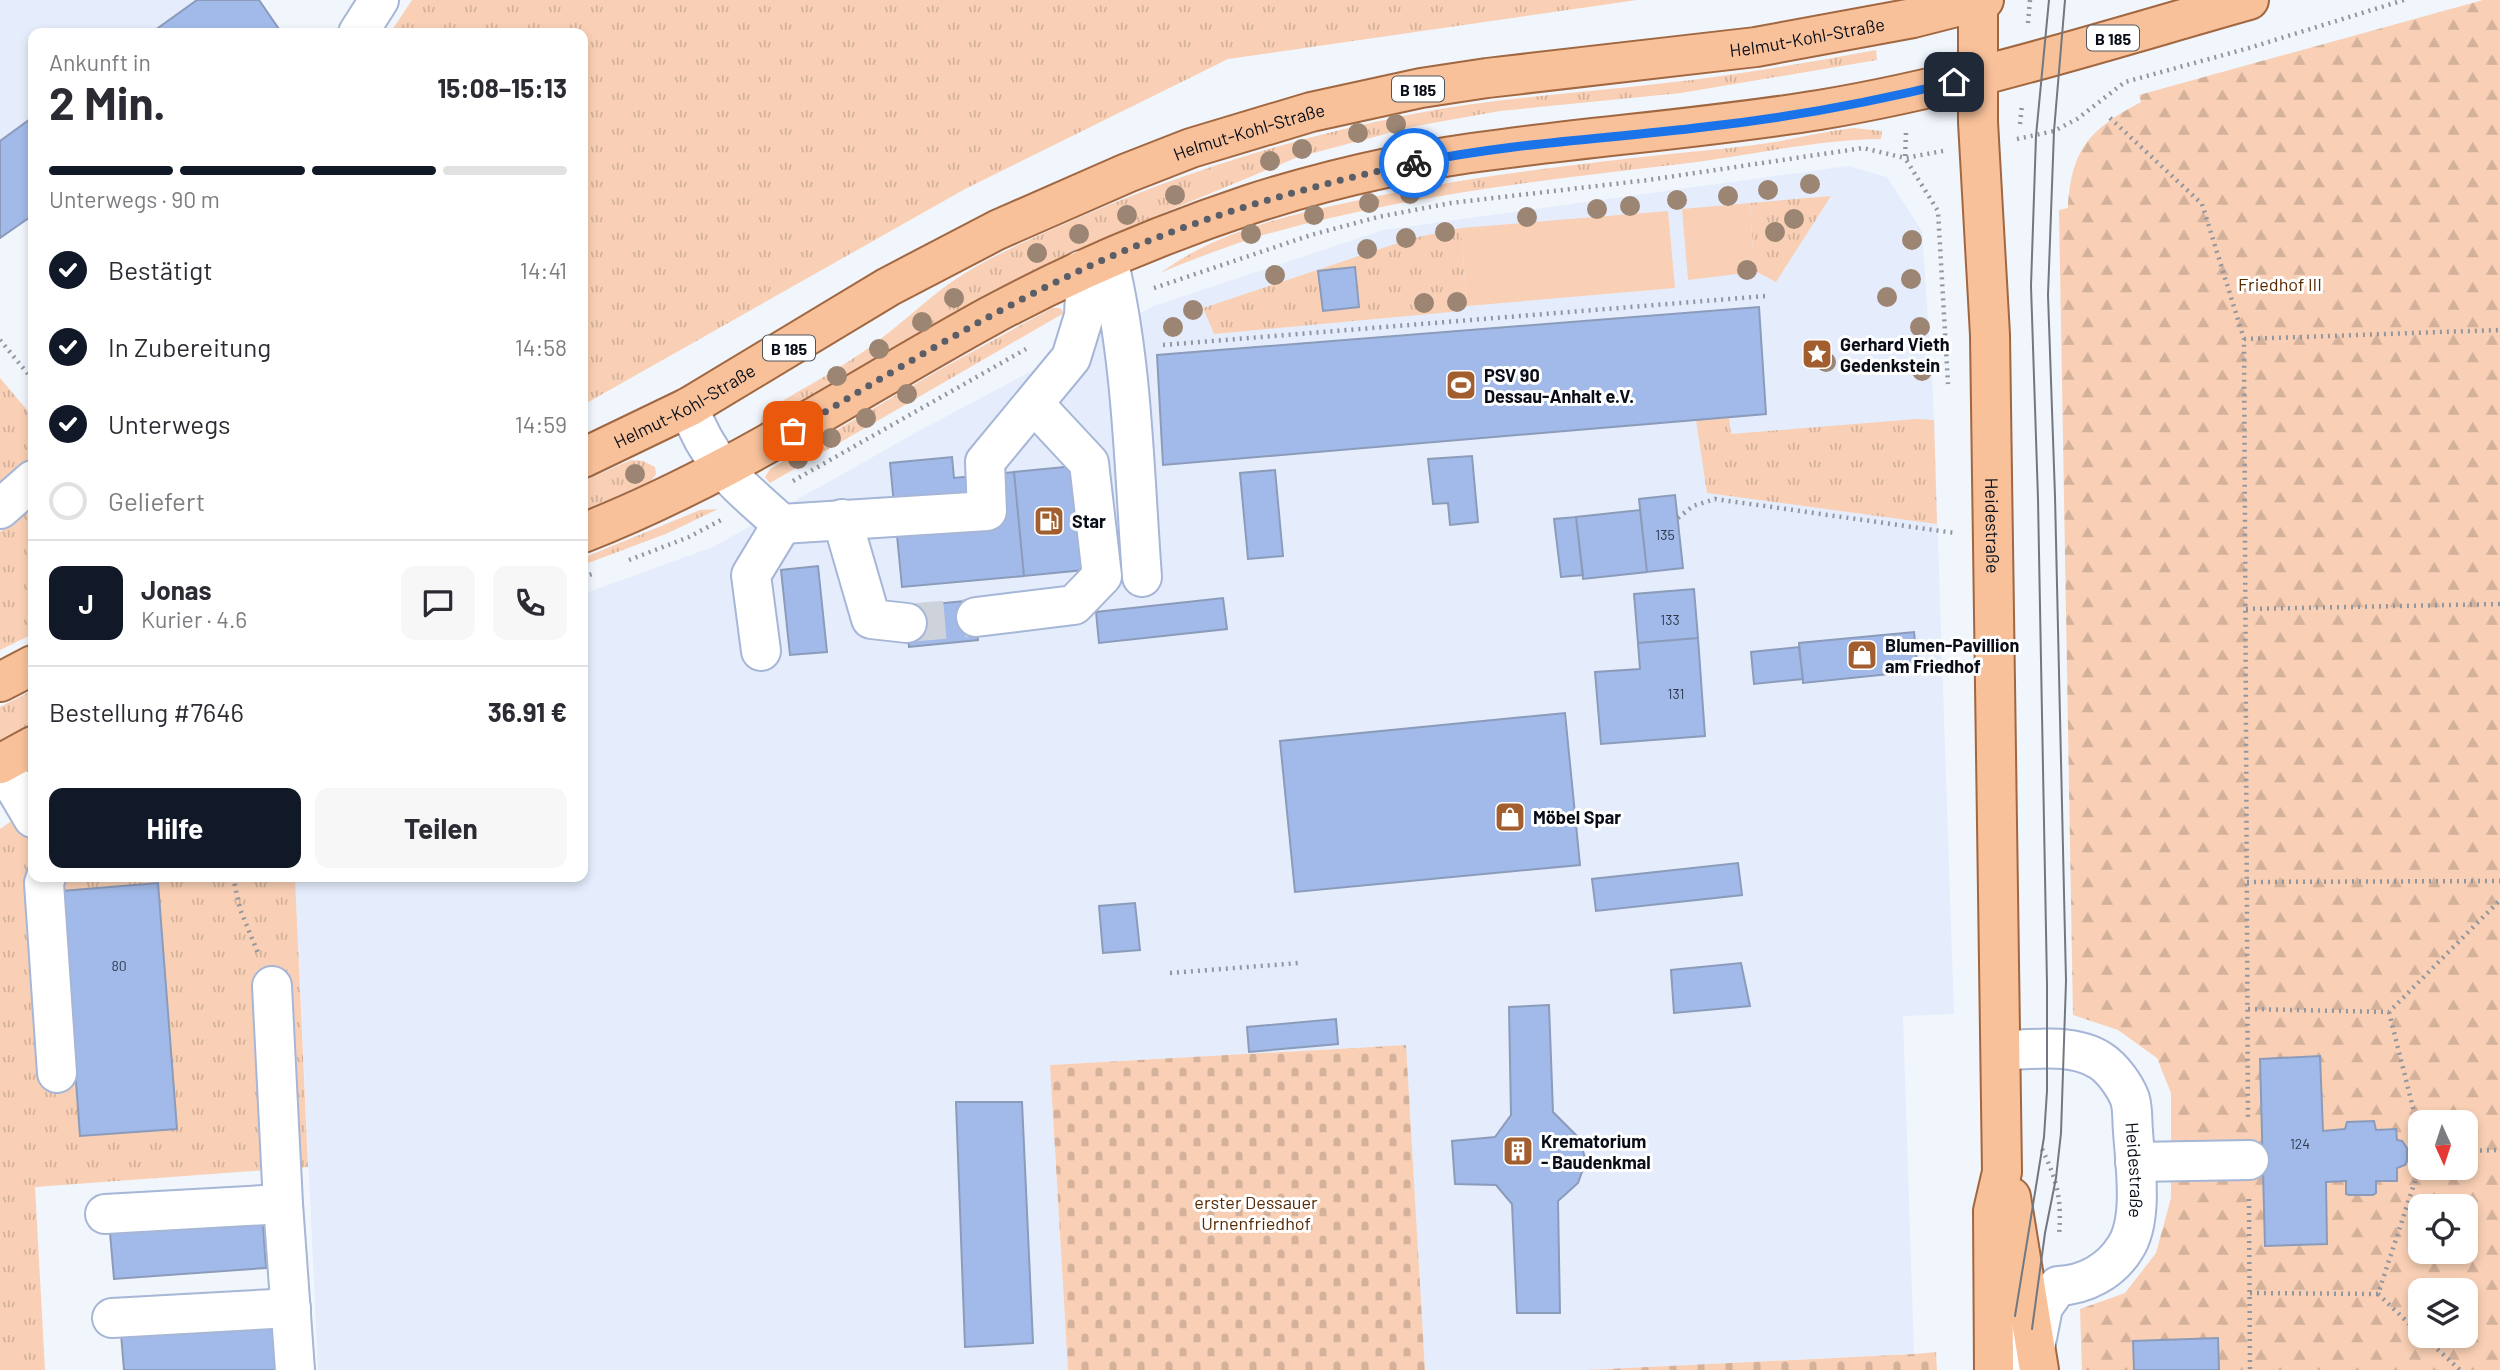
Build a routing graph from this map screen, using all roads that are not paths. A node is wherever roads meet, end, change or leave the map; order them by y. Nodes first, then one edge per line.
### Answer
1 (379, 0) edge
2 (1980, 0) edge
3 (2249, 0) edge
4 (361, 28) edge
5 (1977, 76) junction
6 (1095, 265) junction
7 (1101, 309) junction
8 (1035, 405) junction
9 (689, 407) junction
10 (588, 456) edge
11 (723, 470) junction
12 (28, 484) edge
13 (0, 509) edge
14 (769, 512) junction
15 (0, 517) edge
16 (28, 517) edge
17 (842, 519) junction
18 (588, 531) edge
19 (1142, 577) dead end
20 (976, 617) tunnel mouth
21 (907, 623) tunnel mouth
22 (761, 651) dead end
23 (28, 668) edge
24 (0, 682) edge
25 (28, 749) edge
26 (0, 764) edge
27 (28, 810) edge
28 (44, 882) edge
29 (271, 986) road end
30 (2001, 1051) junction
31 (57, 1073) dead end
32 (2249, 1160) road end
33 (2135, 1163) junction
34 (2003, 1172) junction
35 (283, 1205) junction
36 (106, 1214) dead end
37 (1994, 1246) junction
38 (291, 1308) junction
39 (112, 1318) dead end
40 (2028, 1350) edge
41 (295, 1370) edge
42 (1994, 1370) edge

1 - 4 street
2 - 5 main road, Heidestraße
2 - 9 main road, Helmut-Kohl-Straße / B 185
3 - 5 main road, B 185
5 - 6 main road, B 185
5 - 30 main road, Heidestraße
6 - 7 street
6 - 11 main road, B 185
7 - 8 street
7 - 19 street
8 - 17 street
8 - 20 street
9 - 10 main road, Helmut-Kohl-Straße / B 185
9 - 11 street
11 - 14 street
11 - 18 main road, B 185
12 - 13 street
14 - 17 street
14 - 22 street
15 - 16 street
17 - 21 street
23 - 24 main road
25 - 26 main road
26 - 27 street
28 - 31 street
29 - 35 street
30 - 33 street, Heidestraße
30 - 34 main road, Heidestraße
32 - 33 street
33 - 40 street, Heidestraße
34 - 37 main road, Heidestraße
34 - 40 main road, Heidestraße
35 - 36 street
35 - 38 street
37 - 40 street
37 - 42 main road, Heidestraße
38 - 39 street
38 - 41 street

